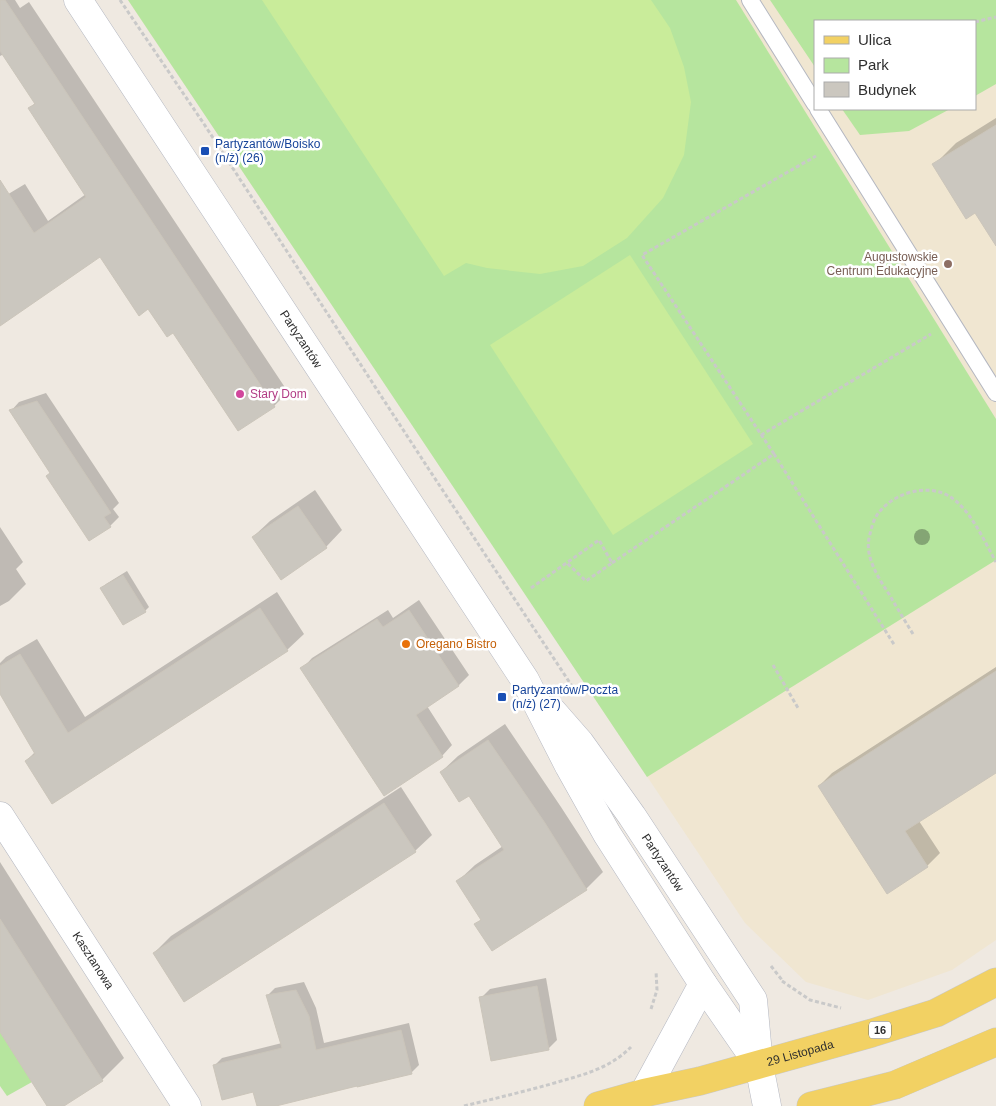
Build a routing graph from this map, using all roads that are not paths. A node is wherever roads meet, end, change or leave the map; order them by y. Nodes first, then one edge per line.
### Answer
1 (78, 0) edge
2 (750, 0) edge
3 (814, 102) edge
4 (819, 110) edge
5 (996, 392) edge
6 (525, 680) junction
7 (0, 816) edge
8 (996, 982) edge
9 (703, 984) junction
10 (996, 1042) edge
11 (759, 1065) junction
12 (644, 1093) junction
13 (187, 1106) edge
14 (598, 1106) edge
15 (767, 1106) edge
16 (811, 1106) edge

1 - 6 street, Partyzantów
2 - 3 lane
4 - 5 lane
6 - 9 street, Partyzantów
6 - 11 street, Partyzantów
7 - 13 street, Kasztanowa
8 - 11 main road, 29 Listopada / 16
9 - 11 street, Partyzantów
9 - 12 street
10 - 16 main road
11 - 12 main road, 29 Listopada / 16
11 - 15 street, Partyzantów
12 - 14 main road, 29 Listopada / 16

